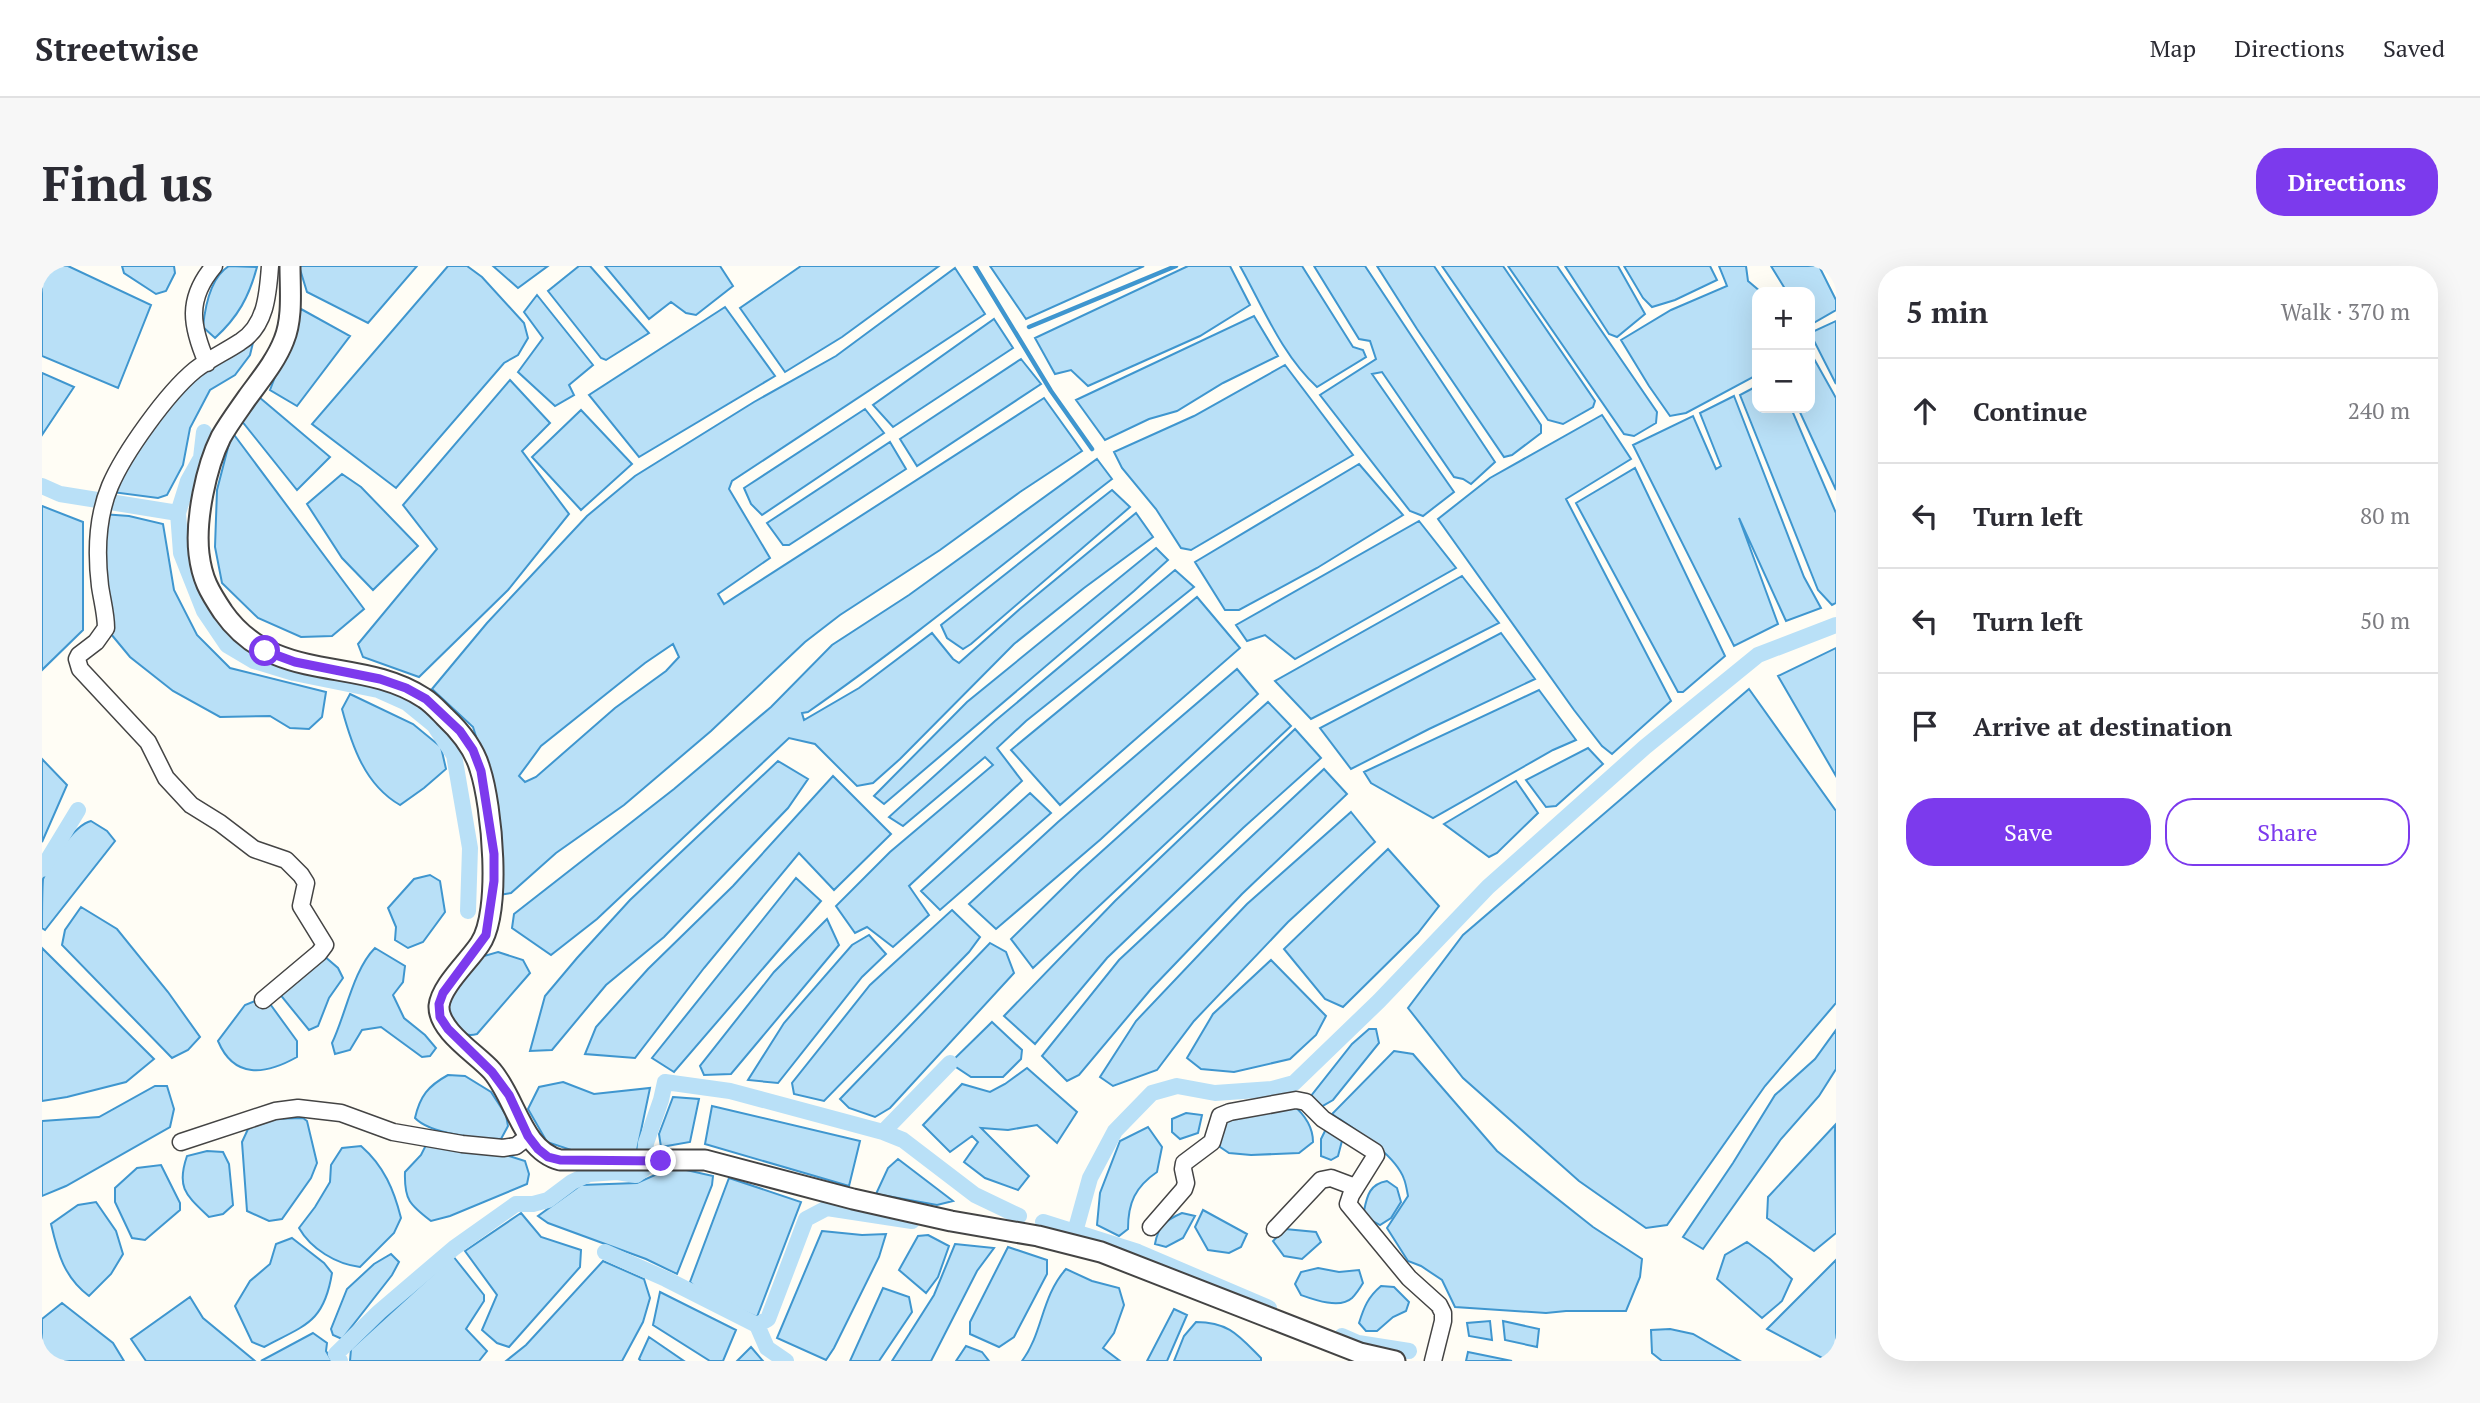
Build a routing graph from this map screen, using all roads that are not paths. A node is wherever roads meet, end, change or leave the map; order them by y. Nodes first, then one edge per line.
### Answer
1 (214, 266) edge
2 (270, 266) edge
3 (290, 266) edge
4 (206, 362) junction
5 (263, 1000) dead end
6 (528, 1136) junction
7 (181, 1142) dead end
8 (1355, 1187) junction
9 (1151, 1227) dead end
10 (1275, 1228) dead end
11 (1395, 1361) edge
12 (1433, 1361) edge

1 - 4 street
2 - 4 street
3 - 6 street
4 - 5 street
6 - 7 street
6 - 11 street
8 - 9 street
8 - 10 street
8 - 12 street

